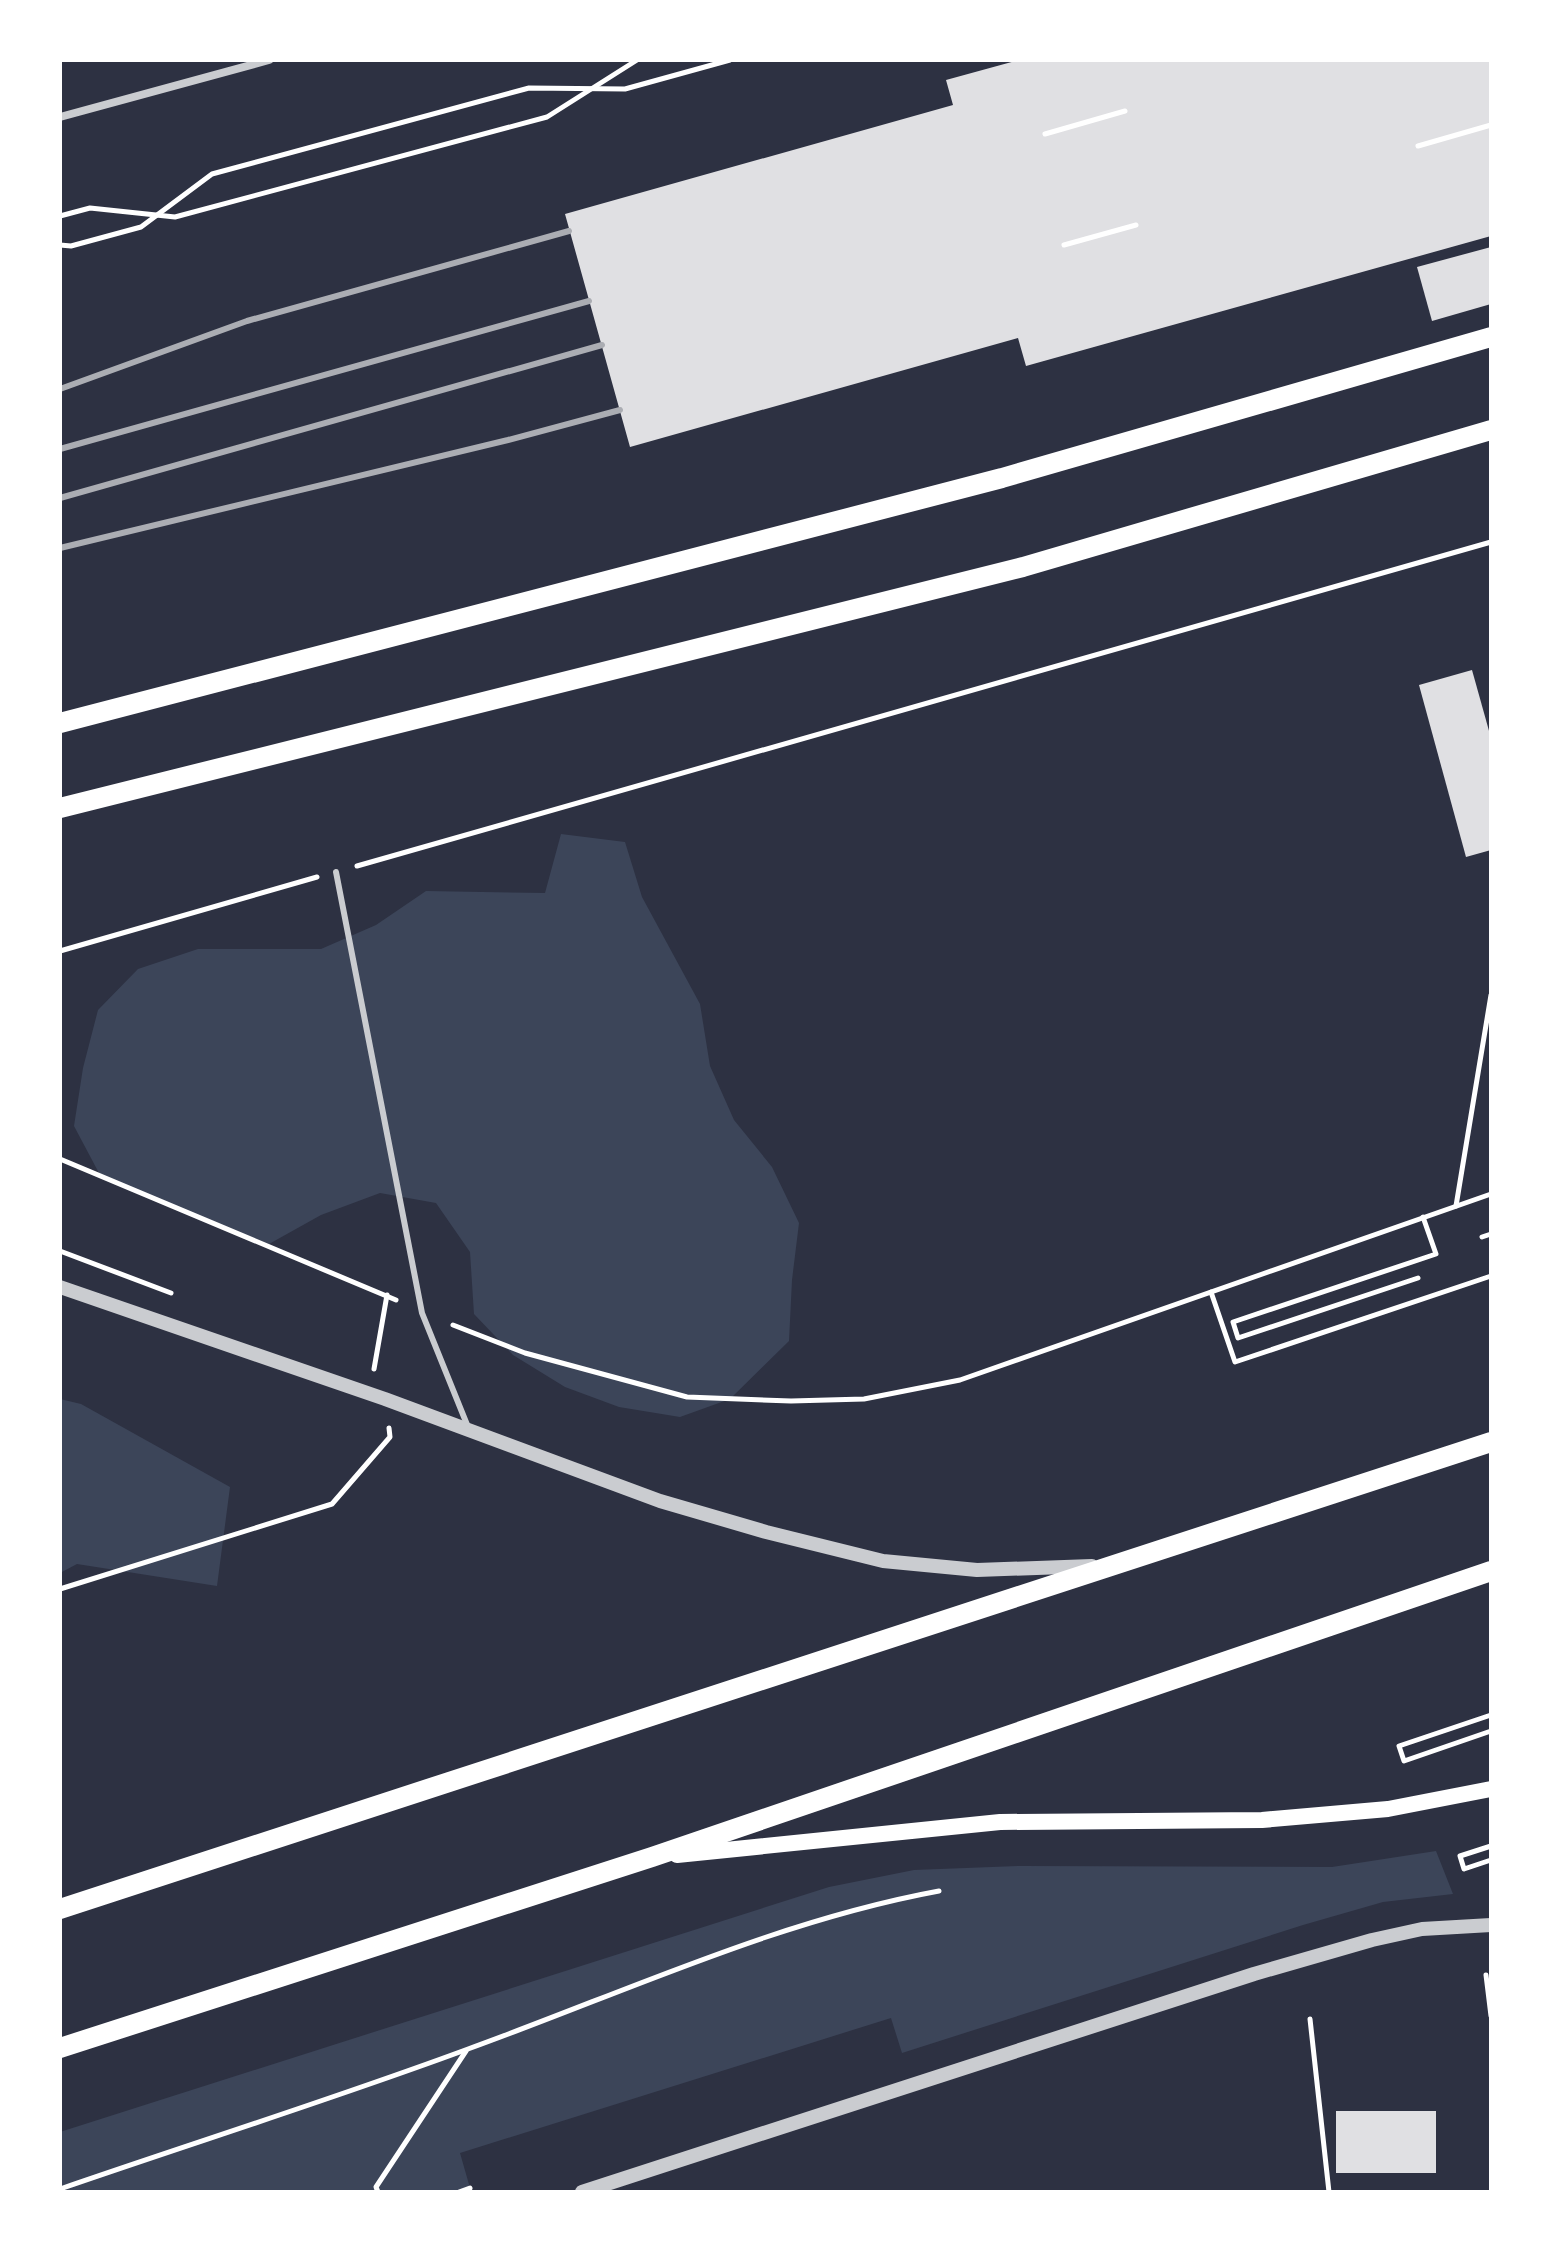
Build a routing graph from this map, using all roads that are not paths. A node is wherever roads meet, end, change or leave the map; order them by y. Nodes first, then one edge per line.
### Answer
1 (269, 60) edge
2 (60, 117) edge
3 (1491, 337) edge
4 (1491, 430) edge
5 (60, 723) edge
6 (60, 808) edge
7 (336, 872) road end
8 (60, 1287) edge
9 (469, 1430) junction
10 (1491, 1442) edge
11 (1108, 1566) junction
12 (1491, 1571) edge
13 (1491, 1789) edge
14 (652, 1857) junction
15 (60, 1909) edge
16 (1491, 1925) edge
17 (60, 2048) edge
18 (582, 2192) edge

1 - 2 street
3 - 5 main road
4 - 6 main road
7 - 9 lane
8 - 9 street
9 - 11 street
10 - 11 main road
11 - 15 main road
12 - 14 main road
13 - 14 main road
14 - 17 main road
16 - 18 street

